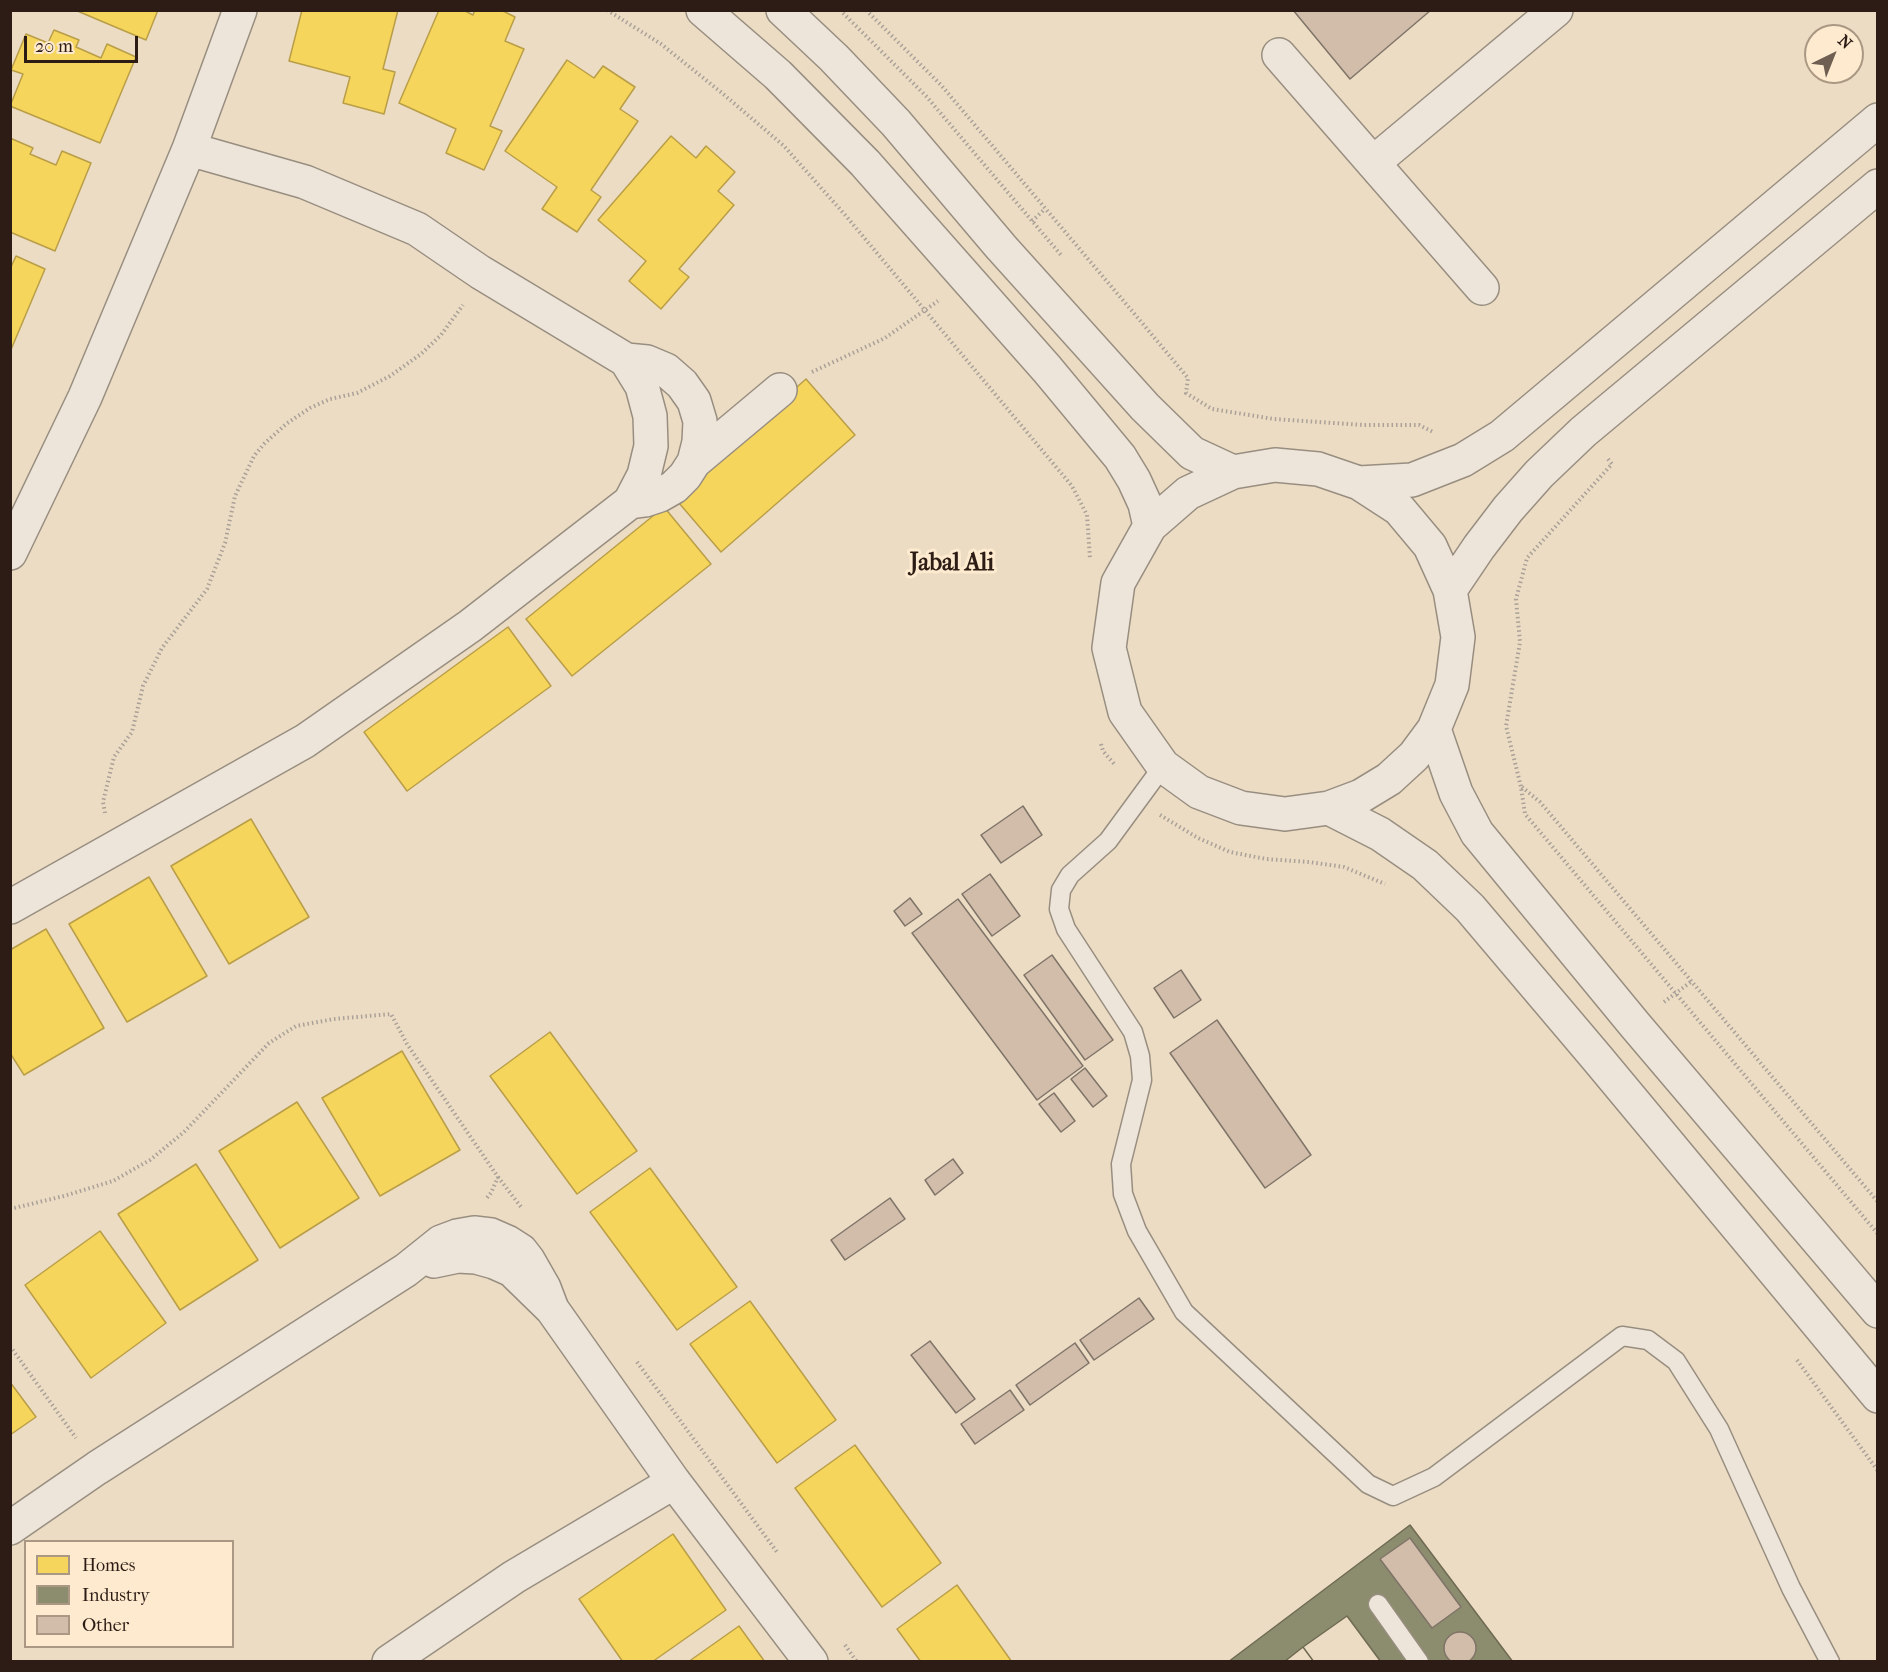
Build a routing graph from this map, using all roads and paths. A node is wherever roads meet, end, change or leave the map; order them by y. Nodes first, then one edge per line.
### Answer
1 (240, 10) edge
2 (607, 10) edge
3 (703, 10) edge
4 (783, 10) edge
5 (840, 10) edge
6 (866, 10) edge
7 (1556, 10) edge
8 (1279, 55) dead end
9 (1878, 120) edge
10 (189, 149) junction
11 (1373, 163) junction
12 (1878, 186) edge
13 (1067, 263) dead end
14 (480, 272) junction
15 (966, 278) junction
16 (1482, 288) dead end
17 (926, 310) junction
18 (626, 360) junction
19 (780, 390) joint
20 (1176, 392) dead end
21 (1186, 393) junction
22 (1583, 432) junction
23 (1437, 434) dead end
24 (694, 462) junction
25 (1233, 472) junction
26 (1359, 483) junction
27 (630, 502) junction
28 (1150, 526) junction
29 (10, 553) edge
30 (1090, 559) dead end
31 (1450, 590) junction
32 (1434, 729) junction
33 (1100, 742) dead end
34 (1163, 766) junction
35 (1521, 787) junction
36 (1140, 796) junction
37 (1329, 808) junction
38 (112, 851) junction
39 (1388, 885) dead end
40 (10, 907) edge
41 (498, 1177) junction
42 (485, 1200) dead end
43 (1878, 1202) edge
44 (10, 1209) edge
45 (526, 1214) dead end
46 (1878, 1234) edge
47 (1878, 1311) edge
48 (10, 1346) edge
49 (632, 1355) dead end
50 (1796, 1358) dead end
51 (1878, 1396) edge
52 (98, 1468) junction
53 (1878, 1471) edge
54 (674, 1482) junction
55 (10, 1528) edge
56 (780, 1556) dead end
57 (1378, 1604) dead end
58 (843, 1642) dead end
59 (389, 1662) edge
60 (811, 1662) edge
61 (857, 1662) edge
62 (1419, 1662) edge
63 (1830, 1662) edge

1 - 10 street
2 - 17 path
3 - 15 street
4 - 25 street
5 - 13 path
6 - 21 path
7 - 11 street
8 - 11 street
9 - 26 street
10 - 14 street
10 - 29 street
11 - 16 street
12 - 22 street
14 - 18 street
14 - 38 path
15 - 17 path
15 - 28 street
17 - 19 path
17 - 30 path
18 - 24 street
18 - 27 street
19 - 24 street
20 - 21 path
21 - 23 path
22 - 31 street
22 - 35 path
24 - 27 street
25 - 26 street
25 - 28 street
26 - 31 street
27 - 38 street
28 - 34 street
31 - 32 street
32 - 37 street
32 - 47 street
33 - 36 path
34 - 36 lane
34 - 37 street
35 - 43 path
35 - 46 path
36 - 39 path
36 - 63 lane
37 - 51 street
38 - 40 street
41 - 42 path
41 - 44 path
41 - 45 path
48 - 52 path
49 - 56 path
50 - 53 path
52 - 54 street
52 - 55 street
54 - 59 street
54 - 60 street
57 - 62 lane
58 - 61 path

